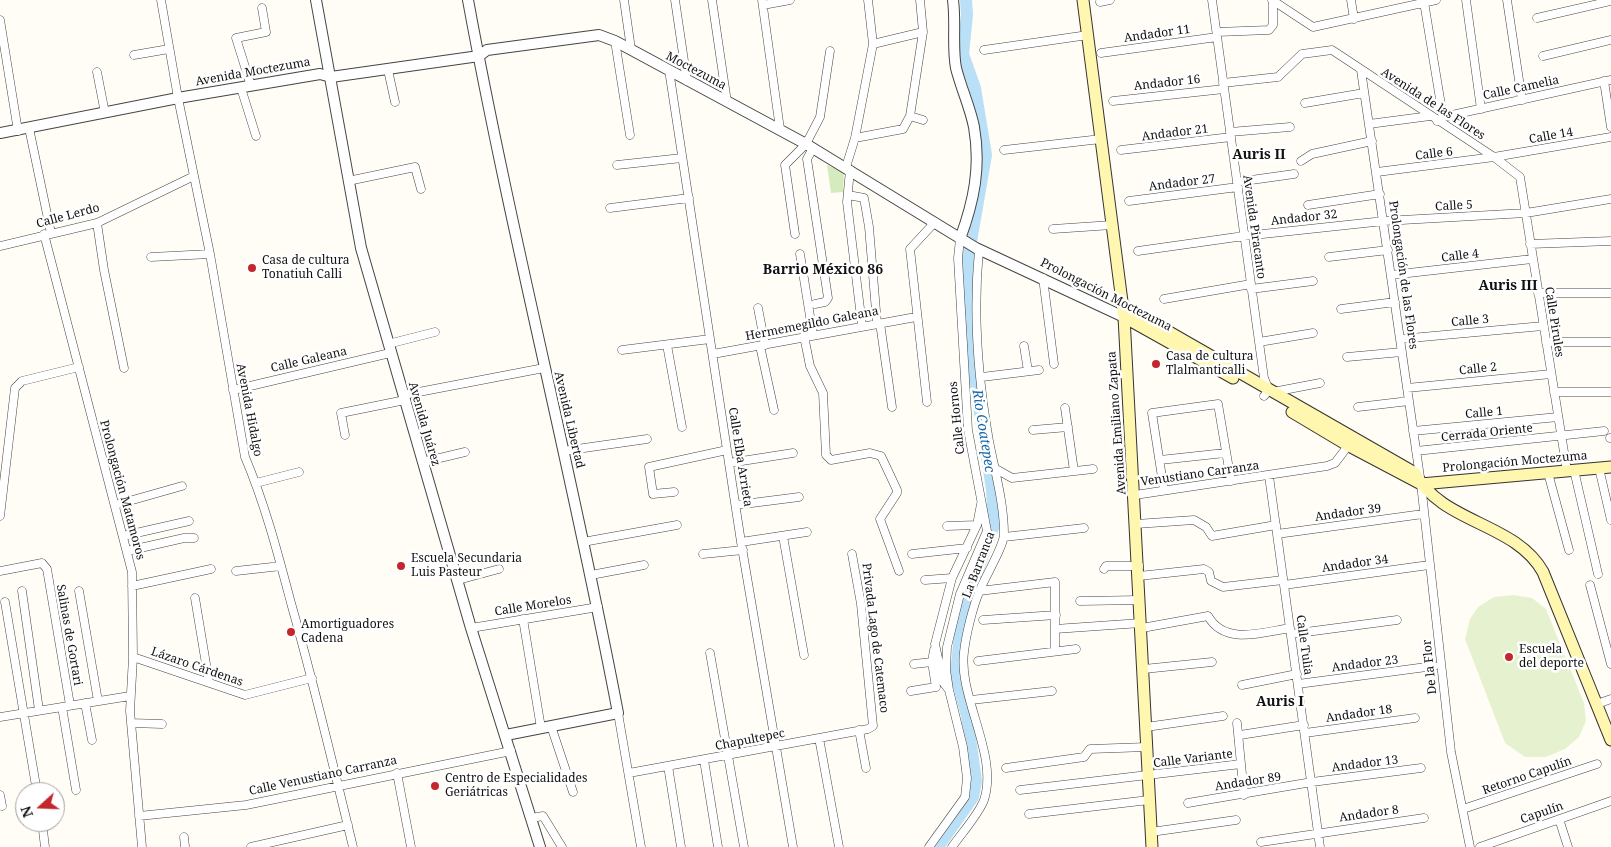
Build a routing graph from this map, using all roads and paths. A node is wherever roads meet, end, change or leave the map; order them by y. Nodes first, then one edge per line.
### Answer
1 (161, 0) edge
2 (316, 0) edge
3 (468, 0) edge
4 (624, 0) edge
5 (675, 0) edge
6 (712, 0) edge
7 (790, 0) edge
8 (868, 0) edge
9 (920, 0) edge
10 (953, 0) edge
11 (1083, 0) edge
12 (1110, 0) edge
13 (1212, 0) edge
14 (1272, 0) edge
15 (1351, 0) edge
16 (1436, 0) edge
17 (1466, 0) edge
18 (1507, 0) edge
19 (1611, 1) edge
20 (763, 2) edge
21 (1100, 2) dead end
22 (1424, 2) junction
23 (1401, 4) edge
24 (262, 8) dead end
25 (1537, 18) dead end
26 (1354, 19) junction
27 (0, 21) edge
28 (923, 32) junction
29 (1217, 34) junction
30 (599, 35) joint
31 (1088, 36) junction
32 (1611, 40) edge
33 (615, 41) junction
34 (873, 44) junction
35 (169, 49) junction
36 (631, 49) junction
37 (984, 50) dead end
38 (1332, 50) joint
39 (830, 51) dead end
40 (1101, 53) dead end
41 (134, 55) dead end
42 (479, 56) junction
43 (1543, 56) dead end
44 (388, 70) junction
45 (669, 70) junction
46 (1361, 70) junction
47 (97, 72) dead end
48 (331, 77) junction
49 (687, 80) junction
50 (1608, 81) edge
51 (1224, 86) junction
52 (246, 87) junction
53 (1364, 93) junction
54 (178, 98) junction
55 (1522, 100) junction
56 (1112, 101) dead end
57 (395, 102) dead end
58 (727, 102) junction
59 (1305, 103) dead end
60 (1481, 109) junction
61 (105, 113) junction
62 (910, 116) junction
63 (1436, 118) junction
64 (923, 120) dead end
65 (1369, 124) junction
66 (1290, 127) dead end
67 (1611, 127) edge
68 (29, 128) junction
69 (780, 129) junction
70 (18, 130) junction
71 (0, 133) edge
72 (630, 135) dead end
73 (1230, 135) junction
74 (256, 136) dead end
75 (1611, 137) edge
76 (855, 138) junction
77 (1101, 139) junction
78 (1372, 141) junction
79 (809, 146) junction
80 (1004, 150) dead end
81 (1122, 150) dead end
82 (1494, 157) junction
83 (682, 158) junction
84 (1300, 161) dead end
85 (617, 165) dead end
86 (848, 168) junction
87 (1377, 172) junction
88 (1294, 174) dead end
89 (194, 176) junction
90 (1520, 177) joint
91 (348, 180) junction
92 (1237, 185) junction
93 (421, 189) dead end
94 (1380, 194) junction
95 (848, 195) junction
96 (688, 198) junction
97 (1611, 199) edge
98 (1129, 201) dead end
99 (1308, 206) dead end
100 (610, 208) dead end
101 (1526, 213) junction
102 (1384, 221) junction
103 (934, 222) junction
104 (97, 223) junction
105 (1112, 225) junction
106 (1053, 229) dead end
107 (48, 233) junction
108 (795, 234) dead end
109 (1244, 236) junction
110 (961, 240) junction
111 (1611, 241) edge
112 (1530, 244) junction
113 (0, 246) edge
114 (978, 249) junction
115 (1388, 250) junction
116 (1138, 251) dead end
117 (210, 254) junction
118 (800, 254) dead end
119 (151, 257) dead end
120 (1329, 257) dead end
121 (1532, 259) junction
122 (1391, 275) junction
123 (1043, 278) junction
124 (1313, 281) dead end
125 (1251, 287) junction
126 (1538, 293) junction
127 (1611, 293) edge
128 (1164, 299) dead end
129 (1395, 302) junction
130 (815, 304) dead end
131 (1122, 305) junction
132 (758, 308) dead end
133 (1341, 309) dead end
134 (916, 317) junction
135 (1124, 317) junction
136 (879, 323) junction
137 (862, 326) junction
138 (1543, 326) junction
139 (435, 332) dead end
140 (1313, 333) dead end
141 (813, 335) junction
142 (804, 336) junction
143 (710, 339) junction
144 (1400, 339) junction
145 (1259, 342) junction
146 (1546, 342) junction
147 (1611, 342) edge
148 (667, 345) junction
149 (763, 345) junction
150 (1024, 346) dead end
151 (389, 348) junction
152 (622, 350) dead end
153 (1402, 352) junction
154 (712, 354) junction
155 (1347, 357) dead end
156 (1054, 364) dead end
157 (79, 367) junction
158 (124, 368) dead end
159 (544, 368) junction
160 (1039, 370) dead end
161 (1028, 371) junction
162 (1551, 374) junction
163 (982, 377) junction
164 (1320, 383) dead end
165 (1407, 388) junction
166 (233, 390) junction
167 (1554, 392) junction
168 (1611, 392) edge
169 (1269, 393) junction
170 (404, 398) junction
171 (1409, 401) junction
172 (928, 402) dead end
173 (892, 407) dead end
174 (1358, 407) dead end
175 (1065, 408) dead end
176 (774, 410) dead end
177 (1558, 417) junction
178 (682, 426) dead end
179 (1068, 427) junction
180 (1033, 430) dead end
181 (1413, 431) junction
182 (1604, 431) dead end
183 (345, 435) dead end
184 (1561, 437) junction
185 (647, 439) dead end
186 (1351, 442) junction
187 (727, 450) junction
188 (563, 451) junction
189 (1416, 451) junction
190 (465, 452) dead end
191 (1225, 453) junction
192 (794, 454) dead end
193 (1160, 460) junction
194 (423, 462) junction
195 (729, 464) junction
196 (1611, 467) edge
197 (1599, 468) junction
198 (996, 469) junction
199 (1093, 470) dead end
200 (1570, 471) junction
201 (300, 472) dead end
202 (1074, 472) junction
203 (1548, 473) junction
204 (1269, 476) junction
205 (1231, 481) junction
206 (256, 483) junction
207 (1421, 484) junction
208 (182, 486) dead end
209 (1164, 490) junction
210 (674, 492) dead end
211 (1135, 495) junction
212 (799, 497) dead end
213 (982, 500) junction
214 (115, 505) junction
215 (736, 505) junction
216 (1423, 514) junction
217 (0, 516) edge
218 (1611, 520) edge
219 (189, 522) dead end
220 (1136, 524) junction
221 (677, 525) dead end
222 (978, 525) junction
223 (1276, 525) junction
224 (947, 526) dead end
225 (1084, 528) dead end
226 (807, 532) dead end
227 (1277, 534) junction
228 (123, 536) junction
229 (784, 536) junction
230 (1004, 536) junction
231 (194, 538) dead end
232 (583, 542) junction
233 (742, 546) junction
234 (967, 548) junction
235 (1569, 550) dead end
236 (127, 551) junction
237 (703, 554) dead end
238 (852, 554) dead end
239 (912, 554) dead end
240 (1429, 565) junction
241 (281, 566) junction
242 (644, 566) dead end
243 (211, 569) dead end
244 (500, 569) dead end
245 (1104, 569) dead end
246 (899, 570) dead end
247 (0, 571) edge
248 (236, 571) dead end
249 (1139, 571) junction
250 (1598, 574) dead end
251 (591, 575) junction
252 (952, 578) junction
253 (458, 580) junction
254 (925, 580) dead end
255 (1284, 583) junction
256 (1590, 585) dead end
257 (132, 586) junction
258 (79, 590) dead end
259 (22, 591) dead end
260 (979, 591) junction
261 (195, 598) dead end
262 (1140, 600) junction
263 (1080, 601) dead end
264 (5, 602) dead end
265 (598, 607) junction
266 (1056, 615) junction
267 (523, 619) junction
268 (984, 620) dead end
269 (1397, 620) dead end
270 (1142, 626) junction
271 (471, 628) junction
272 (1055, 630) junction
273 (1291, 631) junction
274 (935, 644) junction
275 (1076, 649) dead end
276 (1055, 650) junction
277 (710, 653) dead end
278 (804, 655) dead end
279 (133, 657) junction
280 (978, 661) dead end
281 (932, 662) junction
282 (1212, 662) dead end
283 (914, 664) dead end
284 (1611, 664) edge
285 (1434, 666) dead end
286 (1144, 669) junction
287 (1297, 674) junction
288 (312, 678) junction
289 (209, 682) junction
290 (1298, 684) junction
291 (1242, 685) dead end
292 (949, 690) junction
293 (1052, 690) dead end
294 (911, 691) dead end
295 (130, 696) junction
296 (971, 700) junction
297 (1611, 700) edge
298 (98, 701) junction
299 (85, 703) junction
300 (1597, 704) junction
301 (66, 706) junction
302 (39, 710) junction
303 (23, 713) junction
304 (618, 713) junction
305 (1223, 716) dead end
306 (0, 717) edge
307 (1415, 718) dead end
308 (131, 723) junction
309 (1237, 723) dead end
310 (162, 724) dead end
311 (873, 726) joint
312 (546, 727) junction
313 (1146, 727) junction
314 (1305, 729) junction
315 (859, 730) junction
316 (506, 734) junction
317 (1240, 735) junction
318 (819, 738) junction
319 (92, 740) dead end
320 (1611, 740) edge
321 (774, 746) junction
322 (1147, 747) junction
323 (511, 751) junction
324 (727, 756) junction
325 (704, 760) junction
326 (1241, 764) junction
327 (1597, 764) dead end
328 (668, 766) junction
329 (866, 768) dead end
330 (1006, 768) dead end
331 (1420, 768) dead end
332 (397, 773) junction
333 (629, 773) junction
334 (1148, 776) junction
335 (35, 782) edge
336 (1312, 782) junction
337 (337, 785) junction
338 (76, 790) dead end
339 (1020, 790) dead end
340 (573, 792) dead end
341 (0, 795) edge
342 (1244, 795) junction
343 (1149, 800) junction
344 (1611, 801) edge
345 (1188, 803) dead end
346 (2, 806) dead end
347 (1463, 809) junction
348 (1029, 814) dead end
349 (139, 816) junction
350 (531, 818) junction
351 (1424, 818) dead end
352 (1559, 819) junction
353 (1236, 820) dead end
354 (348, 825) junction
355 (43, 832) edge
356 (1151, 832) junction
357 (1318, 832) junction
358 (184, 837) dead end
359 (1261, 842) dead end
360 (45, 847) edge
361 (142, 847) edge
362 (185, 847) edge
363 (251, 847) edge
364 (353, 847) edge
365 (411, 847) edge
366 (540, 847) edge
367 (562, 847) edge
368 (641, 847) edge
369 (680, 847) edge
370 (718, 847) edge
371 (744, 847) edge
372 (793, 847) edge
373 (839, 847) edge
374 (929, 847) edge
375 (952, 847) edge
376 (1151, 847) edge
377 (1320, 847) edge
378 (1470, 847) edge
379 (1480, 847) edge
380 (1568, 847) edge

1 - 35 street, Avenida Hidalgo
2 - 48 street, Avenida Juárez
3 - 42 street, Avenida Libertad
4 - 36 street
5 - 49 street
6 - 58 street
7 - 20 street
8 - 34 street
9 - 28 street
10 - 110 street, Calle Hornos
11 - 31 main road, Avenida Emiliano Zapata
12 - 21 street
13 - 29 street, Avenida Piracanto
14 - 26 street
14 - 29 street
15 - 26 street
16 - 22 street
17 - 60 street
18 - 55 street
19 - 25 street
20 - 69 street
22 - 23 street
22 - 63 street
23 - 26 street
24 - 52 street
27 - 70 street
28 - 34 street
28 - 62 street
29 - 40 street, Andador 11
29 - 51 street, Avenida Piracanto
30 - 33 street, Moctezuma
30 - 42 street, Avenida Moctezuma
31 - 37 street
31 - 77 main road, Avenida Emiliano Zapata
32 - 43 street
33 - 36 street, Moctezuma
33 - 72 street
34 - 76 street
35 - 41 street
35 - 54 street, Avenida Hidalgo
36 - 45 street, Moctezuma
38 - 46 street, Avenida de las Flores
38 - 51 street, Andador 16
39 - 79 street
42 - 44 street, Avenida Moctezuma
42 - 159 street, Avenida Libertad
44 - 48 street, Avenida Moctezuma
44 - 57 street
45 - 49 street, Moctezuma
45 - 83 street, Calle Elba Arrieta
46 - 53 street, Prolongación de las Flores
46 - 63 street, Avenida de las Flores
47 - 61 street
48 - 52 street, Avenida Moctezuma
48 - 91 street, Avenida Juárez
49 - 58 street, Moctezuma
50 - 55 street, Calle Camelia
50 - 67 street
51 - 56 street, Andador 16
51 - 73 street, Avenida Piracanto
52 - 54 street, Avenida Moctezuma
52 - 74 street
53 - 59 street
53 - 65 street, Prolongación de las Flores
54 - 61 street, Avenida Moctezuma
54 - 89 street, Avenida Hidalgo
55 - 60 street, Calle Camelia
58 - 69 street, Moctezuma
60 - 63 street, Calle Camelia
61 - 68 street, Avenida Moctezuma
62 - 64 street
62 - 76 street
63 - 65 street, Calle Camelia
63 - 82 street, Avenida de las Flores
65 - 78 street, Prolongación de las Flores
66 - 73 street, Andador 21
68 - 70 street, Avenida Moctezuma
68 - 107 street, Prolongación Matamoros
69 - 79 street, Prolongación Moctezuma
70 - 71 street, Avenida Moctezuma
73 - 81 street, Andador 21
73 - 92 street, Avenida Piracanto
75 - 82 street, Calle 14
76 - 86 street
77 - 80 street
77 - 105 main road, Avenida Emiliano Zapata
78 - 84 street
78 - 87 street, Prolongación de las Flores
79 - 86 street, Prolongación Moctezuma
79 - 108 street
79 - 130 street
82 - 87 street, Calle 6
82 - 90 street, Avenida de las Flores
83 - 85 street
83 - 96 street, Calle Elba Arrieta
86 - 95 street
86 - 103 street, Prolongación Moctezuma
87 - 94 street, Prolongación de las Flores
88 - 92 street, Andador 27
89 - 104 street, Calle Lerdo
89 - 117 street, Avenida Hidalgo
90 - 101 street, Calle Pirules
91 - 93 street
91 - 151 street, Avenida Juárez
92 - 98 street, Andador 27
92 - 109 street, Avenida Piracanto
94 - 99 street
94 - 102 street, Prolongación de las Flores
95 - 136 street
95 - 137 street
96 - 100 street
96 - 143 street, Calle Elba Arrieta
97 - 101 street
101 - 102 street, Calle 5
101 - 112 street, Calle Pirules
102 - 109 street, Andador 32
102 - 115 street, Prolongación de las Flores
103 - 110 street, Prolongación Moctezuma
103 - 134 street
104 - 107 street, Calle Lerdo
104 - 158 street
105 - 106 street
105 - 131 main road, Avenida Emiliano Zapata
107 - 113 street, Calle Lerdo
107 - 157 street, Prolongación Matamoros
109 - 116 street, Andador 32
109 - 125 street, Avenida Piracanto
110 - 114 street, Prolongación Moctezuma
110 - 213 street, Calle Hornos
111 - 112 street
112 - 121 street, Calle Pirules
114 - 123 street, Prolongación Moctezuma
114 - 163 street, La Barranca
115 - 120 street
115 - 122 street, Prolongación de las Flores
117 - 119 street
117 - 166 street, Avenida Hidalgo
118 - 141 street
121 - 122 street, Calle 4
121 - 126 street, Calle Pirules
122 - 129 street, Prolongación de las Flores
123 - 135 street, Prolongación Moctezuma
123 - 156 street
124 - 125 street
125 - 128 street
125 - 145 street, Avenida Piracanto
126 - 127 street
126 - 138 street, Calle Pirules
129 - 133 street
129 - 144 street, Prolongación de las Flores
131 - 135 main road, Avenida Emiliano Zapata
131 - 169 main road, Prolongación Moctezuma
132 - 149 street
134 - 136 street, Hermemegildo Galeana
134 - 172 street
135 - 169 main road, Prolongación Moctezuma
135 - 211 main road, Avenida Emiliano Zapata
136 - 137 street, Hermemegildo Galeana
136 - 173 street
137 - 141 street, Hermemegildo Galeana
138 - 144 street, Calle 3
138 - 146 street, Calle Pirules
139 - 151 street, Calle Galeana
140 - 145 street
141 - 142 street, Hermemegildo Galeana
142 - 149 street, Hermemegildo Galeana
142 - 246 street
143 - 148 street
143 - 154 street, Calle Elba Arrieta
144 - 153 street, Prolongación de las Flores
145 - 169 street, Avenida Piracanto
146 - 147 street
146 - 162 street, Calle Pirules
148 - 152 street
148 - 178 street
149 - 154 street, Hermemegildo Galeana
149 - 176 street
150 - 161 street
151 - 166 street, Calle Galeana
151 - 170 street, Avenida Juárez
153 - 155 street
153 - 165 street, Prolongación de las Flores
154 - 187 street, Calle Elba Arrieta
157 - 214 street, Prolongación Matamoros
157 - 217 street
159 - 170 street
159 - 188 street, Avenida Libertad
160 - 161 street
161 - 163 street
162 - 165 street, Calle 2
162 - 167 street, Calle Pirules
163 - 198 street, La Barranca
164 - 169 street
165 - 171 street, Prolongación de las Flores
166 - 206 street, Avenida Hidalgo
167 - 168 street
167 - 177 street, Calle Pirules
169 - 186 main road, Prolongación Moctezuma
170 - 183 street
170 - 194 street, Avenida Juárez
171 - 174 street
171 - 181 street, Prolongación de las Flores
175 - 179 street
177 - 181 street, Calle 1
177 - 184 street, Calle Pirules
179 - 180 street
179 - 202 street
181 - 189 street, Prolongación de las Flores
182 - 184 street, Cerrada Oriente
184 - 189 street, Cerrada Oriente
184 - 200 street, Calle Pirules
185 - 188 street
186 - 204 street, Venustiano Carranza
186 - 207 main road, Prolongación Moctezuma
187 - 195 street, Calle Elba Arrieta
187 - 210 street
188 - 232 street, Avenida Libertad
189 - 207 street, Prolongación de las Flores
190 - 194 street
191 - 193 street
191 - 193 street
191 - 205 street
192 - 195 street
193 - 209 street
194 - 253 street, Avenida Juárez
195 - 215 street, Calle Elba Arrieta
196 - 197 main road, Prolongación Moctezuma
197 - 200 main road, Prolongación Moctezuma
197 - 218 street
198 - 202 street
198 - 230 street, La Barranca
199 - 202 street
200 - 203 main road, Prolongación Moctezuma
200 - 250 street, Calle Pirules
201 - 206 street
203 - 207 main road, Prolongación Moctezuma
203 - 235 street
204 - 205 street, Venustiano Carranza
204 - 223 street, Calle Tulia
205 - 209 street, Venustiano Carranza
206 - 241 street, Avenida Hidalgo
207 - 216 street, De la Flor
207 - 300 main road
208 - 214 street
209 - 211 street, Venustiano Carranza
211 - 220 main road, Avenida Emiliano Zapata
212 - 215 street
213 - 222 street
213 - 292 street, Calle Hornos
214 - 228 street, Prolongación Matamoros
215 - 233 street, Calle Elba Arrieta
216 - 227 street, Andador 39
216 - 240 street, De la Flor
219 - 228 street
220 - 223 street
220 - 249 main road, Avenida Emiliano Zapata
221 - 232 street
222 - 224 street
222 - 234 street
223 - 227 street, Calle Tulia
225 - 230 street
226 - 229 street
227 - 255 street, Calle Tulia
228 - 236 street, Prolongación Matamoros
229 - 233 street
229 - 278 street
230 - 260 street, La Barranca
231 - 236 street
232 - 251 street, Avenida Libertad
233 - 237 street
233 - 321 street, Calle Elba Arrieta
234 - 239 street
234 - 252 street
236 - 257 street, Prolongación Matamoros
238 - 311 street, Privada Lago de Catemaco
240 - 255 street, Andador 34
240 - 347 street, De la Flor
241 - 248 street
241 - 288 street, Avenida Hidalgo
242 - 251 street
243 - 257 street
244 - 253 street
245 - 249 street
247 - 301 street, Salinas de Gortari
249 - 255 street, Andador 34
249 - 262 main road, Avenida Emiliano Zapata
251 - 265 street, Avenida Libertad
252 - 254 street
252 - 274 street
253 - 271 street, Avenida Juárez
255 - 273 street, Calle Tulia
256 - 284 street
257 - 279 street, Prolongación Matamoros
258 - 298 street
259 - 302 street
260 - 266 street
260 - 296 street, La Barranca
261 - 289 street
262 - 263 street
262 - 270 main road, Avenida Emiliano Zapata
264 - 303 street
265 - 267 street, Calle Morelos
265 - 304 street, Avenida Libertad
266 - 268 street
266 - 272 street
267 - 271 street, Calle Morelos
267 - 312 street
269 - 273 street
270 - 272 street
270 - 273 street
270 - 286 main road, Avenida Emiliano Zapata
271 - 316 street, Avenida Juárez
272 - 276 street
273 - 287 street, Calle Tulia
274 - 281 street
274 - 292 street
275 - 276 street
276 - 280 street
277 - 324 street
279 - 289 street, Lázaro Cárdenas
279 - 295 street, Prolongación Matamoros
281 - 283 street
281 - 294 street
282 - 286 street
285 - 290 street, Andador 23
286 - 313 main road, Avenida Emiliano Zapata
287 - 290 street, Calle Tulia
287 - 291 street
288 - 289 street, Lázaro Cárdenas
288 - 337 street, Avenida Hidalgo
290 - 314 street, Calle Tulia
292 - 374 street, Calle Hornos
293 - 296 street
295 - 298 street
295 - 308 street, Prolongación Matamoros
296 - 375 street, La Barranca
297 - 300 street
298 - 299 street
299 - 301 street
299 - 319 street
300 - 320 main road
301 - 302 street
301 - 338 street, Salinas de Gortari
302 - 303 street
303 - 306 street
303 - 335 street
304 - 312 street
304 - 333 street, Avenida Libertad
305 - 313 street
307 - 314 street, Andador 18
308 - 310 street
308 - 349 street, Prolongación Matamoros
309 - 317 street
311 - 315 street, Chapultepec
312 - 316 street
312 - 340 street
313 - 322 main road, Avenida Emiliano Zapata
314 - 317 street, Andador 18
314 - 336 street, Calle Tulia
315 - 318 street, Chapultepec
315 - 329 street
316 - 323 street, Avenida Juárez
317 - 326 street
318 - 321 street, Chapultepec
318 - 373 street
321 - 324 street, Chapultepec
321 - 372 street, Calle Elba Arrieta
322 - 330 street
322 - 334 main road, Avenida Emiliano Zapata
323 - 332 street, Calle Venustiano Carranza
323 - 350 street, Avenida Juárez
324 - 325 street, Chapultepec
324 - 371 street
325 - 328 street, Chapultepec
325 - 370 street
326 - 334 street, Calle Variante
326 - 342 street
327 - 347 street, Retorno Capulín
328 - 333 street, Chapultepec
328 - 369 street
331 - 336 street, Andador 13
332 - 337 street, Calle Venustiano Carranza
332 - 365 street
333 - 368 street, Avenida Libertad
334 - 339 street, Calle Variante
334 - 343 main road, Avenida Emiliano Zapata
336 - 342 street, Andador 89
336 - 357 street, Calle Tulia
337 - 349 street, Calle Venustiano Carranza
337 - 354 street, Avenida Hidalgo
341 - 346 street
342 - 345 street, Andador 89
343 - 348 street
343 - 356 main road, Avenida Emiliano Zapata
344 - 352 street, Capulín
347 - 378 street, De la Flor
349 - 361 street, Prolongación Matamoros
350 - 366 street, Avenida Juárez
350 - 367 street
351 - 357 street, Andador 8
352 - 379 street, Capulín
352 - 380 street
353 - 356 street
354 - 363 street
354 - 364 street, Avenida Hidalgo
355 - 360 street
356 - 376 main road, Avenida Emiliano Zapata
357 - 359 street, Andador 8
357 - 377 street, Calle Tulia
358 - 362 street

